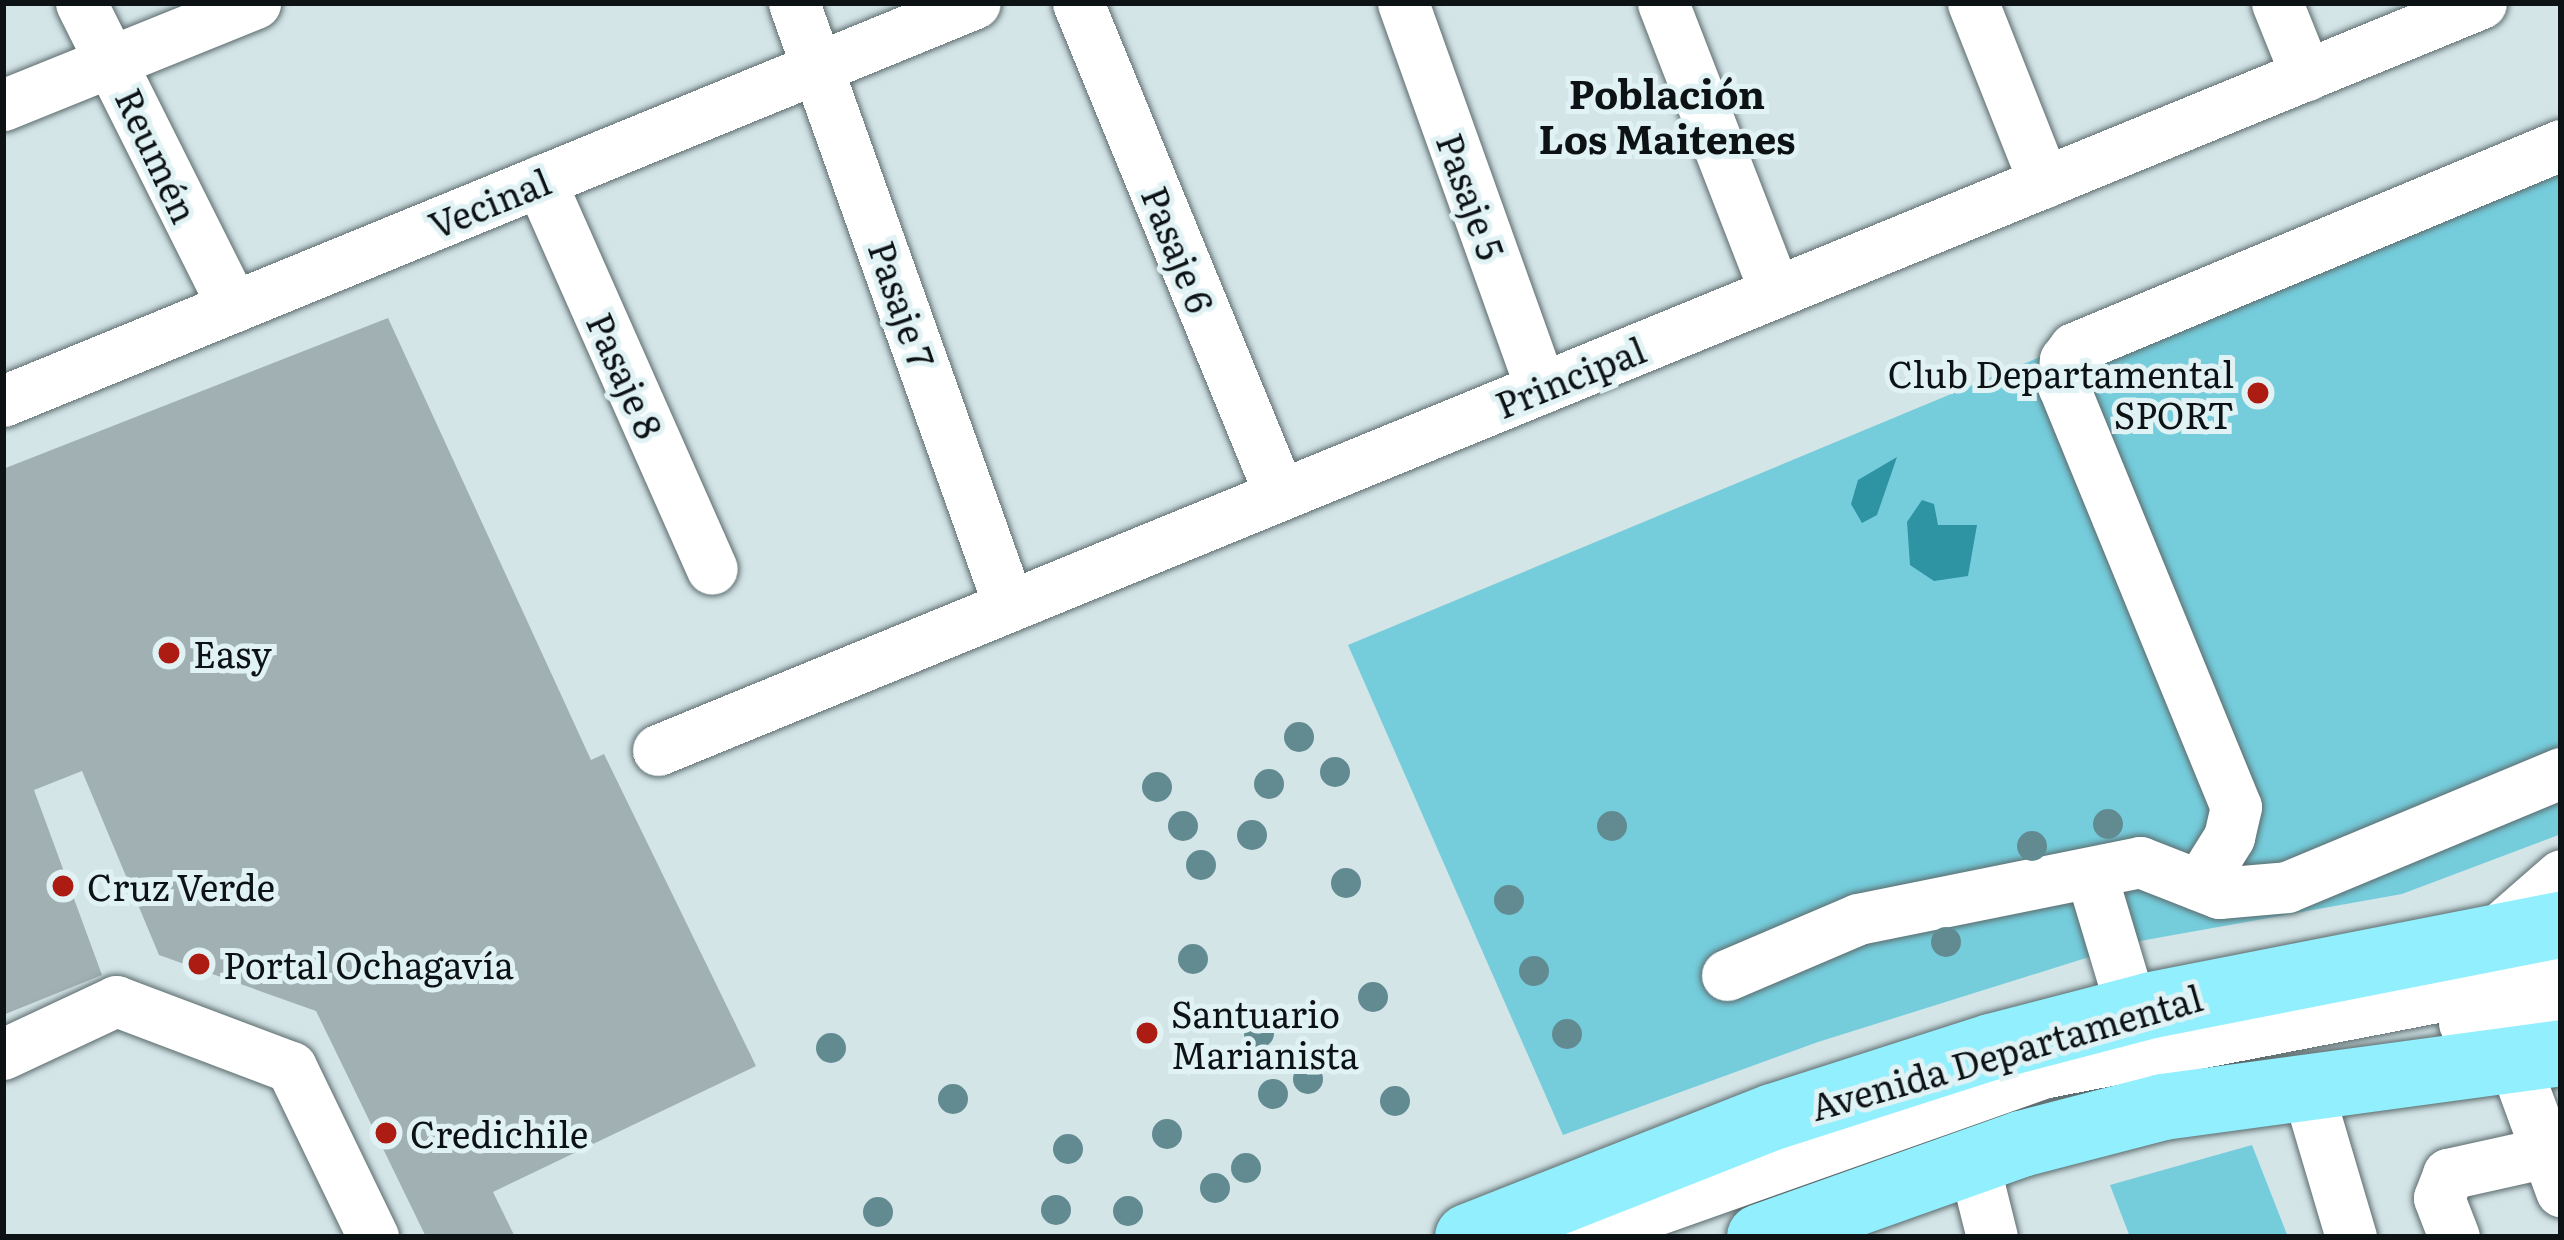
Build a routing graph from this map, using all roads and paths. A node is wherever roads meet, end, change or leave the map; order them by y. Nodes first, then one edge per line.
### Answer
1 (81, 3) edge
2 (255, 3) edge
3 (794, 3) edge
4 (975, 3) edge
5 (1078, 3) edge
6 (1402, 3) edge
7 (1663, 3) edge
8 (1973, 3) edge
9 (2277, 3) edge
10 (2481, 3) edge
11 (112, 60) junction
12 (820, 67) junction
13 (2306, 75) junction
14 (3, 105) edge
15 (2561, 145) edge
16 (540, 181) junction
17 (2044, 182) junction
18 (1775, 292) junction
19 (233, 307) junction
20 (1541, 388) junction
21 (3, 401) edge
22 (1280, 495) junction
23 (712, 569) dead end
24 (1009, 606) junction
25 (658, 750) dead end
26 (2561, 773) edge
27 (2561, 874) edge
28 (2092, 877) junction
29 (2200, 885) junction
30 (2561, 925) edge
31 (2496, 932) junction
32 (2561, 973) edge
33 (1726, 975) dead end
34 (2132, 1010) junction
35 (2561, 1010) edge
36 (3, 1054) edge
37 (2536, 1055) edge
38 (2306, 1085) junction
39 (1973, 1161) junction
40 (2554, 1172) edge
41 (373, 1237) edge
42 (1468, 1237) edge
43 (1579, 1237) edge
44 (1666, 1237) edge
45 (1760, 1237) edge
46 (1992, 1237) edge
47 (2351, 1237) edge
48 (2454, 1237) edge

1 - 11 street, Reumén
2 - 11 street
3 - 12 street, Pasaje 7
4 - 12 street, Vecinal
5 - 22 street, Pasaje 6
6 - 20 street, Pasaje 5
7 - 18 street
8 - 17 street
9 - 13 street
10 - 13 street, Principal
11 - 14 street
11 - 19 street, Reumén
12 - 16 street, Vecinal
12 - 24 street, Pasaje 7
13 - 17 street, Principal
15 - 29 street
16 - 19 street, Vecinal
16 - 23 street, Pasaje 8
17 - 18 street, Principal
18 - 20 street, Principal
19 - 21 street, Vecinal
20 - 22 street, Principal
22 - 24 street, Principal
24 - 25 street, Principal
26 - 29 street
27 - 31 street
28 - 29 street
28 - 33 street
28 - 34 street
30 - 31 main road, Avenida Departamental
31 - 34 main road, Avenida Departamental
32 - 43 street
34 - 42 main road, Avenida Departamental
35 - 44 street
36 - 41 street
37 - 38 main road
37 - 40 street
38 - 39 main road
38 - 47 street
39 - 45 main road
39 - 46 street
40 - 48 street

